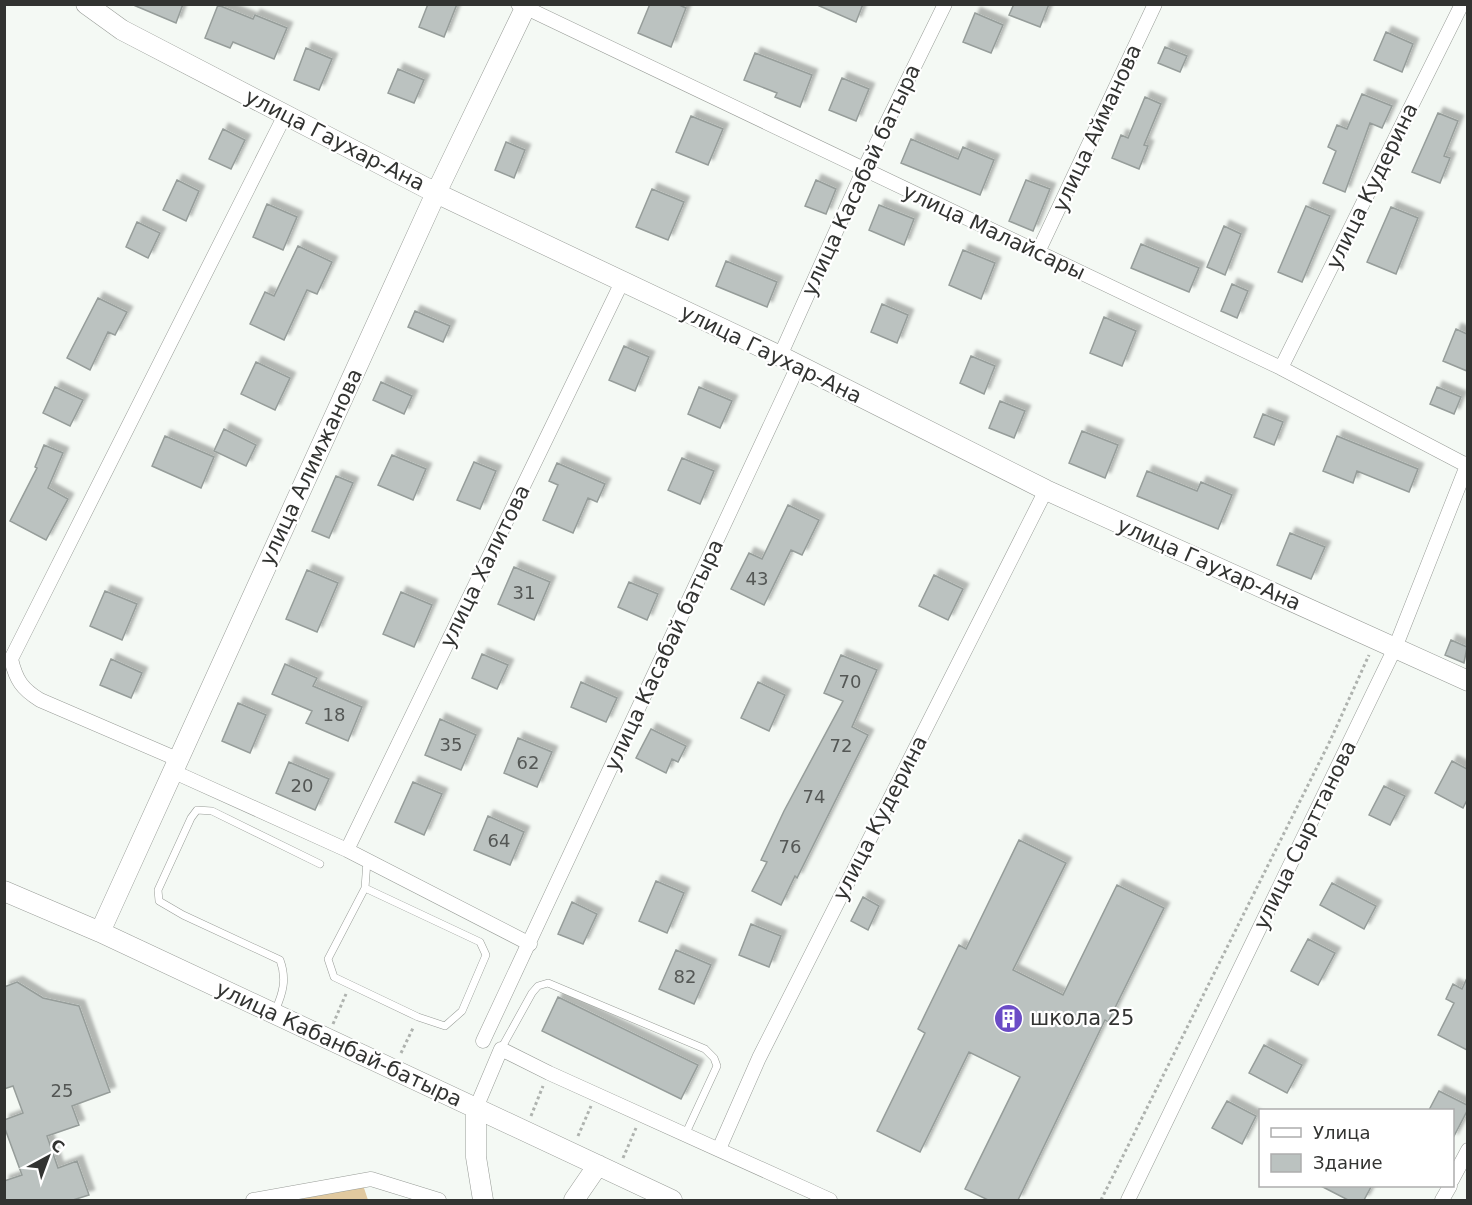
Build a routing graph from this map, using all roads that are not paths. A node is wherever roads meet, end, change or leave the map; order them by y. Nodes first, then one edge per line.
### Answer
1 (86, 4) edge
2 (945, 4) edge
3 (1155, 4) edge
4 (1462, 4) edge
5 (523, 6) edge
6 (285, 115) junction
7 (864, 169) junction
8 (436, 193) junction
9 (1038, 252) junction
10 (622, 282) junction
11 (780, 356) junction
12 (798, 366) junction
13 (1281, 368) junction
14 (1467, 465) edge
15 (1046, 490) junction
16 (1395, 648) junction
17 (1467, 681) edge
18 (175, 765) junction
19 (347, 850) junction
20 (367, 861) junction
21 (320, 864) dead end
22 (365, 888) junction
23 (4, 891) edge
24 (100, 932) junction
25 (530, 944) junction
26 (274, 1013) junction
27 (483, 1041) dead end
28 (501, 1049) junction
29 (476, 1108) junction
30 (685, 1135) junction
31 (719, 1149) junction
32 (1467, 1150) edge
33 (598, 1164) junction
34 (1454, 1176) edge
35 (253, 1200) edge
36 (439, 1200) edge
37 (483, 1200) edge
38 (574, 1200) edge
39 (672, 1200) edge
40 (830, 1200) edge
41 (1128, 1200) edge

1 - 6 street, улица Гаухар-Ана
2 - 7 street, улица Касабай батыра
3 - 9 street, улица Айманова
4 - 13 street, улица Кудерина
5 - 7 street, улица Малайсары
5 - 8 street, улица Алимжанова
6 - 8 street, улица Гаухар-Ана
6 - 18 street
7 - 9 street, улица Малайсары
7 - 11 street, улица Касабай батыра
8 - 10 street, улица Гаухар-Ана
8 - 18 street, улица Алимжанова
9 - 13 street, улица Малайсары
10 - 11 street, улица Гаухар-Ана
10 - 19 street, улица Халитова
11 - 12 street, улица Гаухар-Ана
12 - 15 street, улица Гаухар-Ана
12 - 25 street, улица Касабай батыра
13 - 14 street, улица Малайсары
14 - 16 street, улица Сырттанова
15 - 16 street, улица Гаухар-Ана
15 - 31 street, улица Кудерина
16 - 17 street, улица Гаухар-Ана
16 - 41 street, улица Сырттанова
18 - 19 street
18 - 24 street, улица Алимжанова
19 - 20 street
20 - 22 lane
20 - 25 street
21 - 26 lane
22 - 22 lane
23 - 24 street, улица Кабанбай-батыра
24 - 26 street, улица Кабанбай-батыра
25 - 27 street, улица Касабай батыра
26 - 29 street, улица Кабанбай-батыра
28 - 29 street
28 - 30 street
28 - 30 lane
29 - 33 street, улица Кабанбай-батыра
29 - 37 street
30 - 31 street
31 - 40 street
32 - 34 street
33 - 38 street
33 - 39 street, улица Кабанбай-батыра
35 - 36 street

